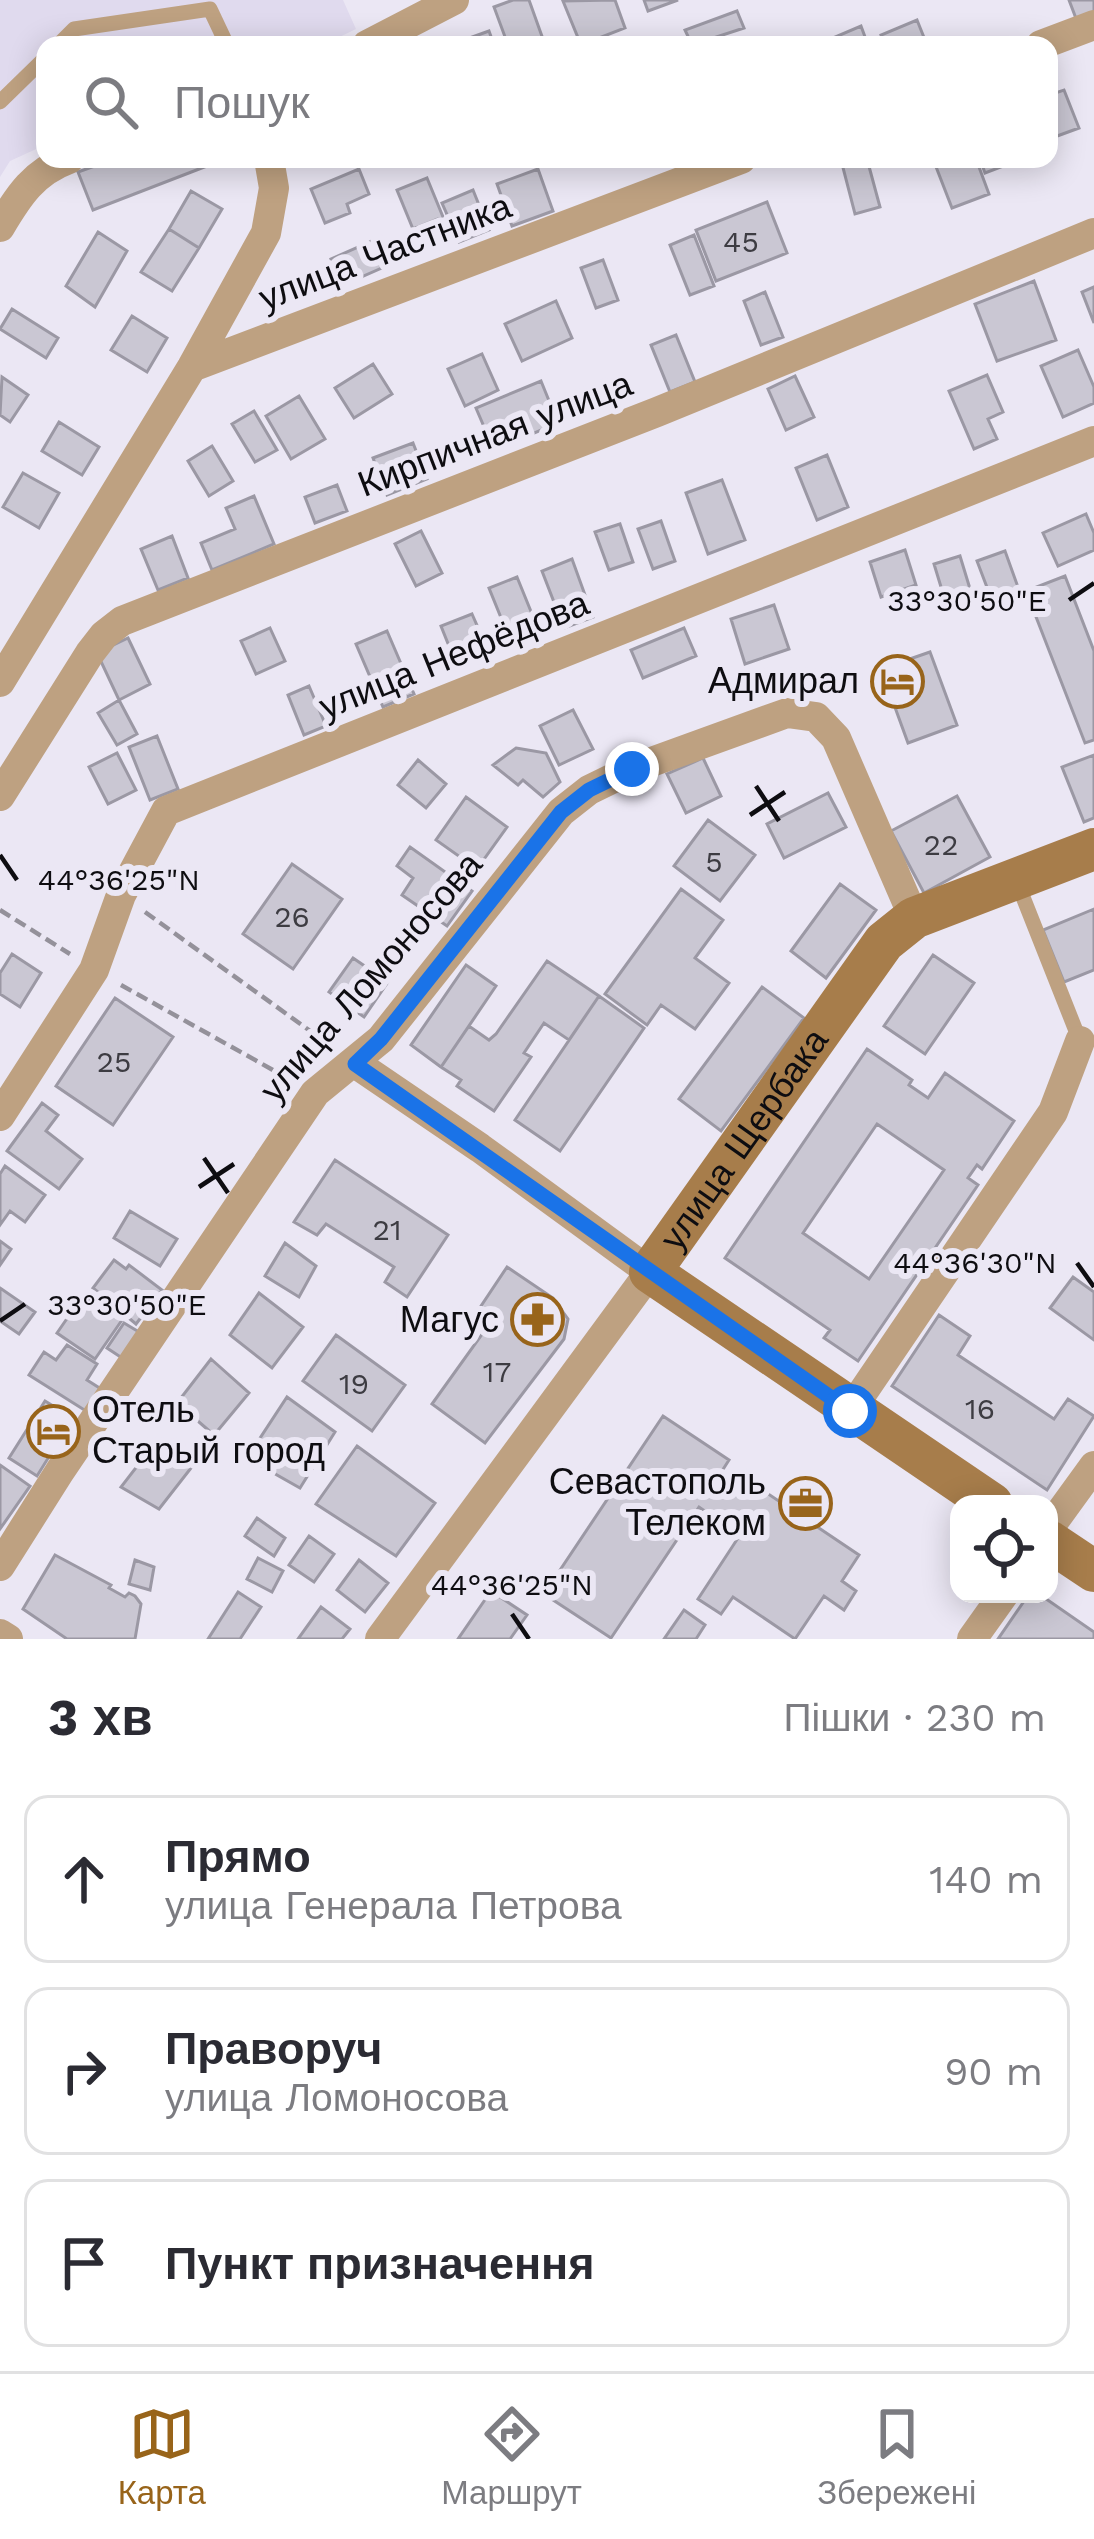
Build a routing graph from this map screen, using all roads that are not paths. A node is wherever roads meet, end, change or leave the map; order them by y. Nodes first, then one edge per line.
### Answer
1 (440, 3) edge
2 (1094, 25) edge
3 (67, 36) edge
4 (223, 36) edge
5 (383, 36) edge
6 (1058, 39) edge
7 (36, 67) edge
8 (0, 102) edge
9 (47, 168) edge
10 (271, 168) edge
11 (717, 168) edge
12 (0, 227) edge
13 (1094, 233) edge
14 (192, 368) junction
15 (1094, 441) edge
16 (0, 682) edge
17 (0, 796) edge
18 (1094, 850) edge
19 (1016, 880) junction
20 (914, 918) junction
21 (1080, 1041) joint
22 (355, 1064) junction
23 (0, 1115) edge
24 (650, 1272) junction
25 (850, 1411) junction
26 (1094, 1466) edge
27 (978, 1495) edge
28 (1058, 1516) edge
29 (1058, 1547) edge
30 (0, 1566) edge
31 (1094, 1571) edge
32 (998, 1603) edge
33 (380, 1639) edge
34 (972, 1639) edge

1 - 5 street
2 - 6 street
3 - 4 lane
7 - 8 lane
9 - 12 street
10 - 14 street, улица Частника
11 - 14 street, улица Частника
13 - 17 street, Кирпичная улица
14 - 16 street, улица Частника
15 - 23 street, улица Нефёдова
18 - 19 main road, улица Щербака
19 - 20 main road, улица Щербака
19 - 21 lane
20 - 22 street, улица Ломоносова
20 - 24 main road, улица Щербака
21 - 25 street
22 - 24 street
22 - 30 street, улица Ломоносова
24 - 25 main road
24 - 33 street, улица Щербака
25 - 27 main road
26 - 28 street
29 - 31 main road
32 - 34 street

